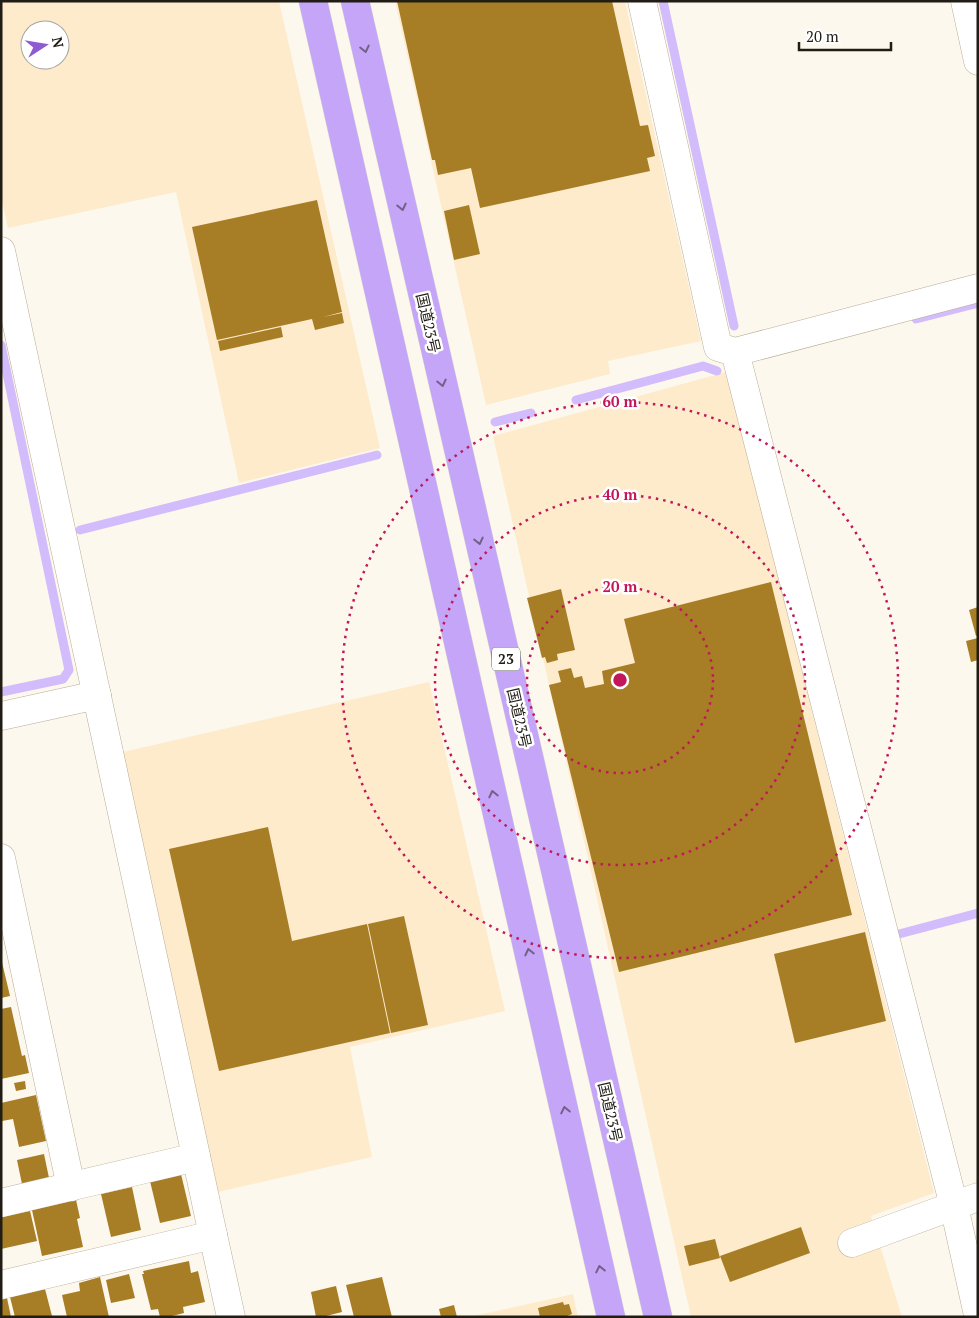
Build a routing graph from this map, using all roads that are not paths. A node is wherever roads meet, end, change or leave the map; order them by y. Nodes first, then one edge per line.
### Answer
1 (312, 1) edge
2 (354, 1) edge
3 (642, 1) edge
4 (965, 1) edge
5 (978, 61) edge
6 (1, 251) edge
7 (978, 288) edge
8 (735, 352) junction
9 (97, 695) junction
10 (1, 716) edge
11 (1, 858) edge
12 (196, 1157) junction
13 (71, 1187) junction
14 (966, 1201) edge
15 (1, 1203) edge
16 (212, 1235) junction
17 (852, 1243) dead end
18 (1, 1285) edge
19 (978, 1315) edge
20 (232, 1317) edge
21 (611, 1317) edge
22 (658, 1317) edge

21 -> 1 highway
2 -> 22 highway, 国道23号 / 23
3 - 8 street
4 - 5 street
6 - 9 street
7 - 8 street
8 - 14 street
9 - 10 street
9 - 12 street
11 - 13 street
12 - 13 street
12 - 16 street
13 - 15 street
14 - 17 street
14 - 19 street
16 - 18 street
16 - 20 street

